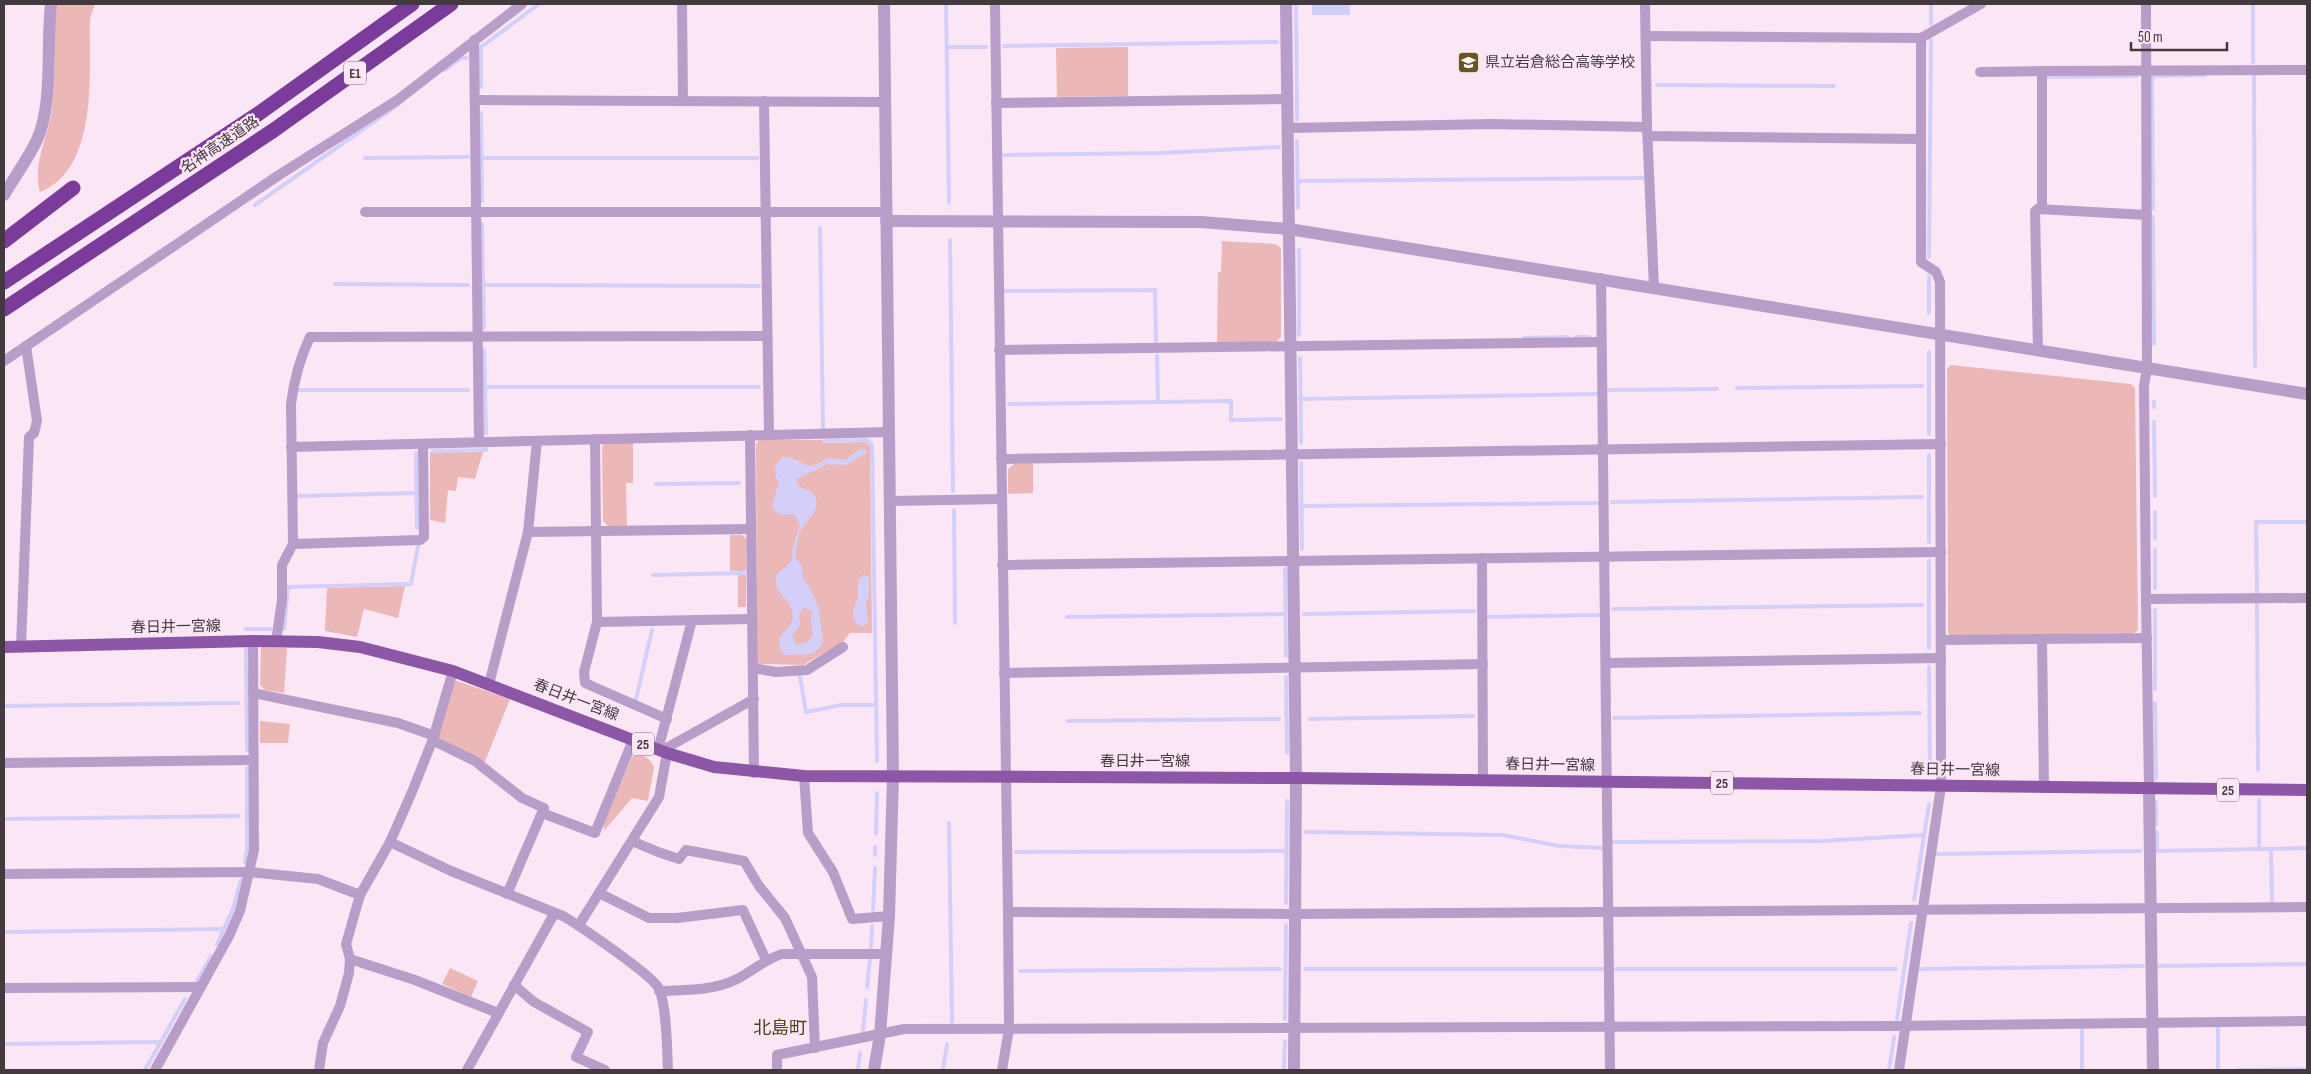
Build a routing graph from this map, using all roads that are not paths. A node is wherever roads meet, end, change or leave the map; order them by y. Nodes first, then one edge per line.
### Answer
1 (51, 4) edge
2 (412, 4) edge
3 (451, 4) edge
4 (522, 4) edge
5 (682, 4) edge
6 (884, 4) edge
7 (995, 4) edge
8 (1286, 4) edge
9 (1645, 4) edge
10 (1982, 4) edge
11 (2146, 4) edge
12 (1646, 36) junction
13 (1921, 38) junction
14 (474, 40) junction
15 (2307, 70) edge
16 (2042, 71) junction
17 (2146, 71) junction
18 (1980, 72) dead end
19 (1288, 99) junction
20 (475, 100) junction
21 (683, 101) junction
22 (764, 101) junction
23 (885, 102) junction
24 (996, 103) junction
25 (1288, 128) junction
26 (1648, 132) junction
27 (1921, 139) junction
28 (72, 188) dead end
29 (4, 195) edge
30 (2038, 209) junction
31 (364, 212) dead end
32 (476, 212) junction
33 (766, 212) junction
34 (2147, 215) junction
35 (886, 217) junction
36 (998, 222) junction
37 (1289, 228) junction
38 (4, 241) edge
39 (1601, 278) junction
40 (4, 282) edge
41 (1654, 287) junction
42 (4, 309) edge
43 (1940, 334) junction
44 (767, 336) junction
45 (478, 337) junction
46 (1602, 342) junction
47 (26, 346) junction
48 (1291, 346) junction
49 (1000, 350) junction
50 (2038, 350) junction
51 (4, 361) edge
52 (2147, 368) junction
53 (2307, 394) edge
54 (889, 432) junction
55 (769, 435) junction
56 (750, 436) junction
57 (595, 439) junction
58 (536, 441) junction
59 (479, 442) junction
60 (424, 444) junction
61 (1941, 444) junction
62 (291, 447) junction
63 (1603, 449) junction
64 (1292, 454) junction
65 (1001, 459) junction
66 (1002, 499) junction
67 (890, 502) junction
68 (751, 530) junction
69 (596, 531) junction
70 (528, 532) junction
71 (292, 544) junction
72 (1941, 552) junction
73 (1604, 556) junction
74 (1482, 558) junction
75 (1293, 561) junction
76 (1002, 565) junction
77 (2146, 598) junction
78 (2307, 598) edge
79 (752, 619) junction
80 (692, 620) junction
81 (597, 622) junction
82 (2147, 638) junction
83 (2042, 639) junction
84 (1941, 640) junction
85 (253, 641) junction
86 (276, 642) junction
87 (4, 647) edge
88 (21, 647) junction
89 (843, 647) dead end
90 (1941, 658) junction
91 (1606, 663) junction
92 (1483, 664) junction
93 (753, 668) junction
94 (1294, 668) junction
95 (453, 671) junction
96 (1004, 673) junction
97 (489, 684) junction
98 (253, 694) junction
99 (754, 699) junction
100 (667, 719) junction
101 (433, 739) junction
102 (634, 740) junction
103 (662, 751) junction
104 (253, 760) junction
105 (4, 763) edge
106 (754, 772) junction
107 (804, 776) junction
108 (893, 776) junction
109 (1005, 777) junction
110 (1296, 778) junction
111 (1483, 780) junction
112 (1607, 782) junction
113 (1941, 786) junction
114 (2044, 788) junction
115 (2148, 789) junction
116 (2307, 790) edge
117 (542, 812) junction
118 (632, 841) junction
119 (390, 842) junction
120 (250, 872) junction
121 (4, 874) edge
122 (600, 893) junction
123 (507, 894) junction
124 (360, 895) junction
125 (2307, 907) edge
126 (1923, 910) junction
127 (2150, 910) junction
128 (1008, 912) junction
129 (1609, 912) junction
130 (554, 914) junction
131 (1294, 914) junction
132 (889, 916) junction
133 (579, 925) junction
134 (801, 953) junction
135 (886, 954) junction
136 (350, 959) junction
137 (766, 960) junction
138 (201, 986) junction
139 (514, 986) junction
140 (4, 988) edge
141 (659, 991) junction
142 (498, 1013) junction
143 (2307, 1021) edge
144 (2152, 1023) junction
145 (1906, 1026) junction
146 (1610, 1027) junction
147 (1009, 1029) junction
148 (1294, 1029) junction
149 (880, 1035) junction
150 (814, 1048) junction
151 (155, 1070) edge
152 (319, 1070) edge
153 (467, 1070) edge
154 (605, 1070) edge
155 (668, 1070) edge
156 (777, 1070) edge
157 (874, 1070) edge
158 (1002, 1070) edge
159 (1294, 1070) edge
160 (1610, 1070) edge
161 (1899, 1070) edge
162 (2153, 1070) edge

1 - 29 street
2 - 40 highway, 名神高速道路 / E1
3 - 42 highway, 名神高速道路 / E1
4 - 14 street
5 - 21 street
6 - 23 street
7 - 24 street
8 - 19 street
9 - 12 street
10 - 13 street
11 - 17 street
12 - 13 street
12 - 26 street
13 - 27 street
14 - 20 street
14 - 47 street
15 - 17 street
16 - 17 street
16 - 18 street
16 - 30 street
17 - 34 street
19 - 24 street
19 - 25 street
20 - 21 street
20 - 32 street
21 - 22 street
22 - 23 street
22 - 33 street
23 - 35 street
24 - 36 street
25 - 26 street
25 - 37 street
26 - 27 street
26 - 41 street
27 - 43 street
28 - 38 highway
30 - 34 street
30 - 50 street
31 - 32 street
32 - 33 street
32 - 45 street
33 - 35 street
33 - 44 street
34 - 52 street
35 - 36 street
35 - 54 street
36 - 37 street
36 - 49 street
37 - 39 street
37 - 48 street
39 - 41 street
39 - 46 street
41 - 43 street
43 - 50 street
43 - 61 street
44 - 45 street
44 - 55 street
45 - 59 street
45 - 62 street
46 - 48 street
46 - 63 street
47 - 51 street
47 - 88 street
48 - 49 street
48 - 64 street
49 - 65 street
50 - 52 street
52 - 53 street
52 - 77 street
54 - 55 street
54 - 67 street
55 - 56 street
56 - 57 street
56 - 68 street
57 - 58 street
57 - 69 street
58 - 59 street
58 - 70 street
59 - 60 street
60 - 62 street
60 - 71 street
61 - 63 street
61 - 72 street
62 - 71 street
63 - 64 street
63 - 73 street
64 - 65 street
64 - 75 street
65 - 66 street
66 - 67 street
66 - 76 street
67 - 108 street
68 - 69 street
68 - 79 street
69 - 70 street
69 - 81 street
70 - 97 street
71 - 86 street
72 - 73 street
72 - 84 street
73 - 74 street
73 - 91 street
74 - 75 street
74 - 92 street
75 - 76 street
75 - 94 street
76 - 96 street
77 - 78 street
77 - 82 street
79 - 80 street
79 - 93 street
80 - 81 street
80 - 100 street
81 - 100 street
82 - 83 street
82 - 115 street
83 - 84 street
83 - 114 street
84 - 90 street
85 - 86 main road, 春日井一宮線 / 25
85 - 88 main road, 春日井一宮線 / 25
85 - 98 street
86 - 95 main road, 春日井一宮線 / 25
87 - 88 main road, 春日井一宮線 / 25
89 - 93 street
90 - 91 street
90 - 113 street
91 - 112 street
92 - 94 street
92 - 111 street
93 - 99 street
94 - 96 street
94 - 110 street
95 - 97 main road, 春日井一宮線 / 25
95 - 101 street
96 - 109 street
97 - 102 main road, 春日井一宮線 / 25
98 - 101 street
98 - 104 street
99 - 103 street
99 - 106 street
100 - 103 street
101 - 117 street
101 - 119 street
102 - 103 main road, 春日井一宮線 / 25
102 - 117 street
103 - 106 main road, 春日井一宮線 / 25
103 - 118 street
104 - 105 street
104 - 120 street
106 - 107 main road, 春日井一宮線 / 25
107 - 108 main road, 春日井一宮線 / 25
107 - 132 street
108 - 109 main road, 春日井一宮線 / 25
108 - 132 street
109 - 110 main road, 春日井一宮線 / 25
109 - 128 street
110 - 111 main road, 春日井一宮線 / 25
110 - 131 street
111 - 112 main road, 春日井一宮線 / 25
112 - 113 main road, 春日井一宮線 / 25
112 - 129 street
113 - 114 main road, 春日井一宮線 / 25
113 - 126 street
114 - 115 main road, 春日井一宮線 / 25
115 - 116 main road, 春日井一宮線 / 25
115 - 127 street
117 - 123 street
118 - 122 street
118 - 134 street
119 - 123 street
119 - 124 street
120 - 121 street
120 - 124 street
120 - 138 street
122 - 133 street
122 - 137 street
123 - 130 street
124 - 136 street
125 - 127 street
126 - 127 street
126 - 129 street
126 - 145 street
127 - 144 street
128 - 131 street
128 - 147 street
129 - 131 street
129 - 146 street
130 - 133 street
130 - 139 street
131 - 148 street
132 - 135 street
133 - 141 street
134 - 135 street
134 - 137 street
134 - 150 street
135 - 149 street
136 - 142 street
136 - 152 street
137 - 141 street
138 - 140 street
138 - 151 street
139 - 142 street
139 - 154 street
141 - 155 street
142 - 153 street
143 - 144 street
144 - 145 street
144 - 162 street
145 - 146 street
145 - 161 street
146 - 148 street
146 - 160 street
147 - 148 street
147 - 149 street
147 - 158 street
148 - 159 street
149 - 150 street
149 - 157 street
150 - 156 street

